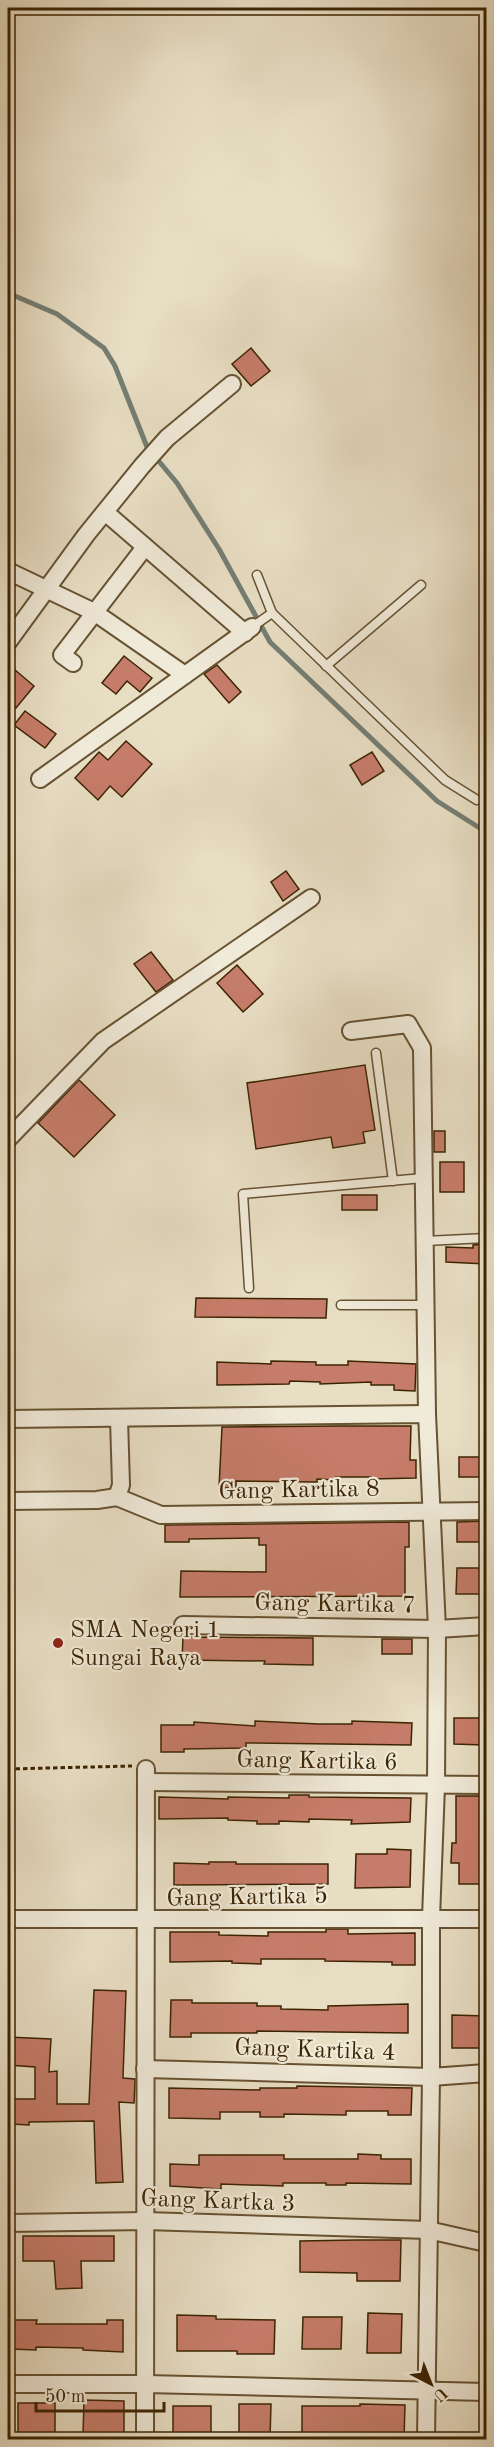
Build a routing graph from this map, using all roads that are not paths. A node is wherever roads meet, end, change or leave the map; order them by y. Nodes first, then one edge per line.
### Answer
1 (232, 384) dead end
2 (105, 512) junction
3 (145, 547) junction
4 (8, 571) edge
5 (257, 575) dead end
6 (421, 585) dead end
7 (45, 589) junction
8 (94, 612) junction
9 (259, 622) junction
10 (8, 642) edge
11 (73, 663) dead end
12 (326, 666) junction
13 (185, 675) junction
14 (40, 779) dead end
15 (477, 800) dead end
16 (311, 898) dead end
17 (351, 1031) dead end
18 (376, 1053) dead end
19 (8, 1139) edge
20 (423, 1178) junction
21 (393, 1181) junction
22 (486, 1238) edge
23 (425, 1241) junction
24 (249, 1288) dead end
25 (341, 1305) dead end
26 (426, 1305) junction
27 (427, 1414) junction
28 (8, 1419) edge
29 (119, 1419) junction
30 (117, 1497) junction
31 (8, 1501) edge
32 (432, 1511) junction
33 (486, 1511) edge
34 (183, 1625) dead end
35 (486, 1626) edge
36 (437, 1629) junction
37 (486, 1785) edge
38 (436, 1786) junction
39 (431, 1917) junction
40 (8, 1919) edge
41 (486, 1919) edge
42 (147, 1921) junction
43 (145, 2069) junction
44 (485, 2073) edge
45 (431, 2077) junction
46 (146, 2222) junction
47 (8, 2223) edge
48 (428, 2230) junction
49 (486, 2243) edge
50 (8, 2384) edge
51 (145, 2384) junction
52 (427, 2390) junction
53 (486, 2392) edge
54 (145, 2439) edge
55 (426, 2439) edge

1 - 2 street
2 - 3 street
2 - 7 street
3 - 8 street
3 - 9 street
4 - 7 street
5 - 9 lane
6 - 12 lane
7 - 8 street
7 - 10 street
8 - 11 street
8 - 13 street
9 - 12 lane
9 - 13 street
12 - 15 lane
13 - 14 street
16 - 19 street
17 - 20 street
18 - 21 lane
20 - 21 lane
20 - 23 street
21 - 24 lane
22 - 23 lane
23 - 26 street
25 - 26 lane
26 - 27 street
27 - 29 street
27 - 32 street
28 - 29 street
29 - 30 street
30 - 31 street, Gang Kartika 8
30 - 32 street, Gang Kartika 8
32 - 33 street, Gang Kartika 8
32 - 36 street
34 - 36 street, Gang Kartika 7
35 - 36 street, Gang Kartika 7
36 - 38 street
37 - 38 street, Gang Kartika 6
38 - 39 street
38 - 42 street, Gang Kartika 6
39 - 41 street, Gang Kartika 5
39 - 42 street, Gang Kartika 5
39 - 45 street
40 - 42 street, Gang Kartika 5
42 - 43 street
43 - 45 street, Gang Kartika 4
43 - 46 street
44 - 45 street, Gang Kartika 4
45 - 48 street
46 - 47 street, Gang Kartka 3
46 - 48 street, Gang Kartka 3
46 - 51 street
48 - 49 street, Gang Kartka 3
48 - 52 street
50 - 51 street
51 - 52 street
51 - 54 street
52 - 53 street
52 - 55 street

